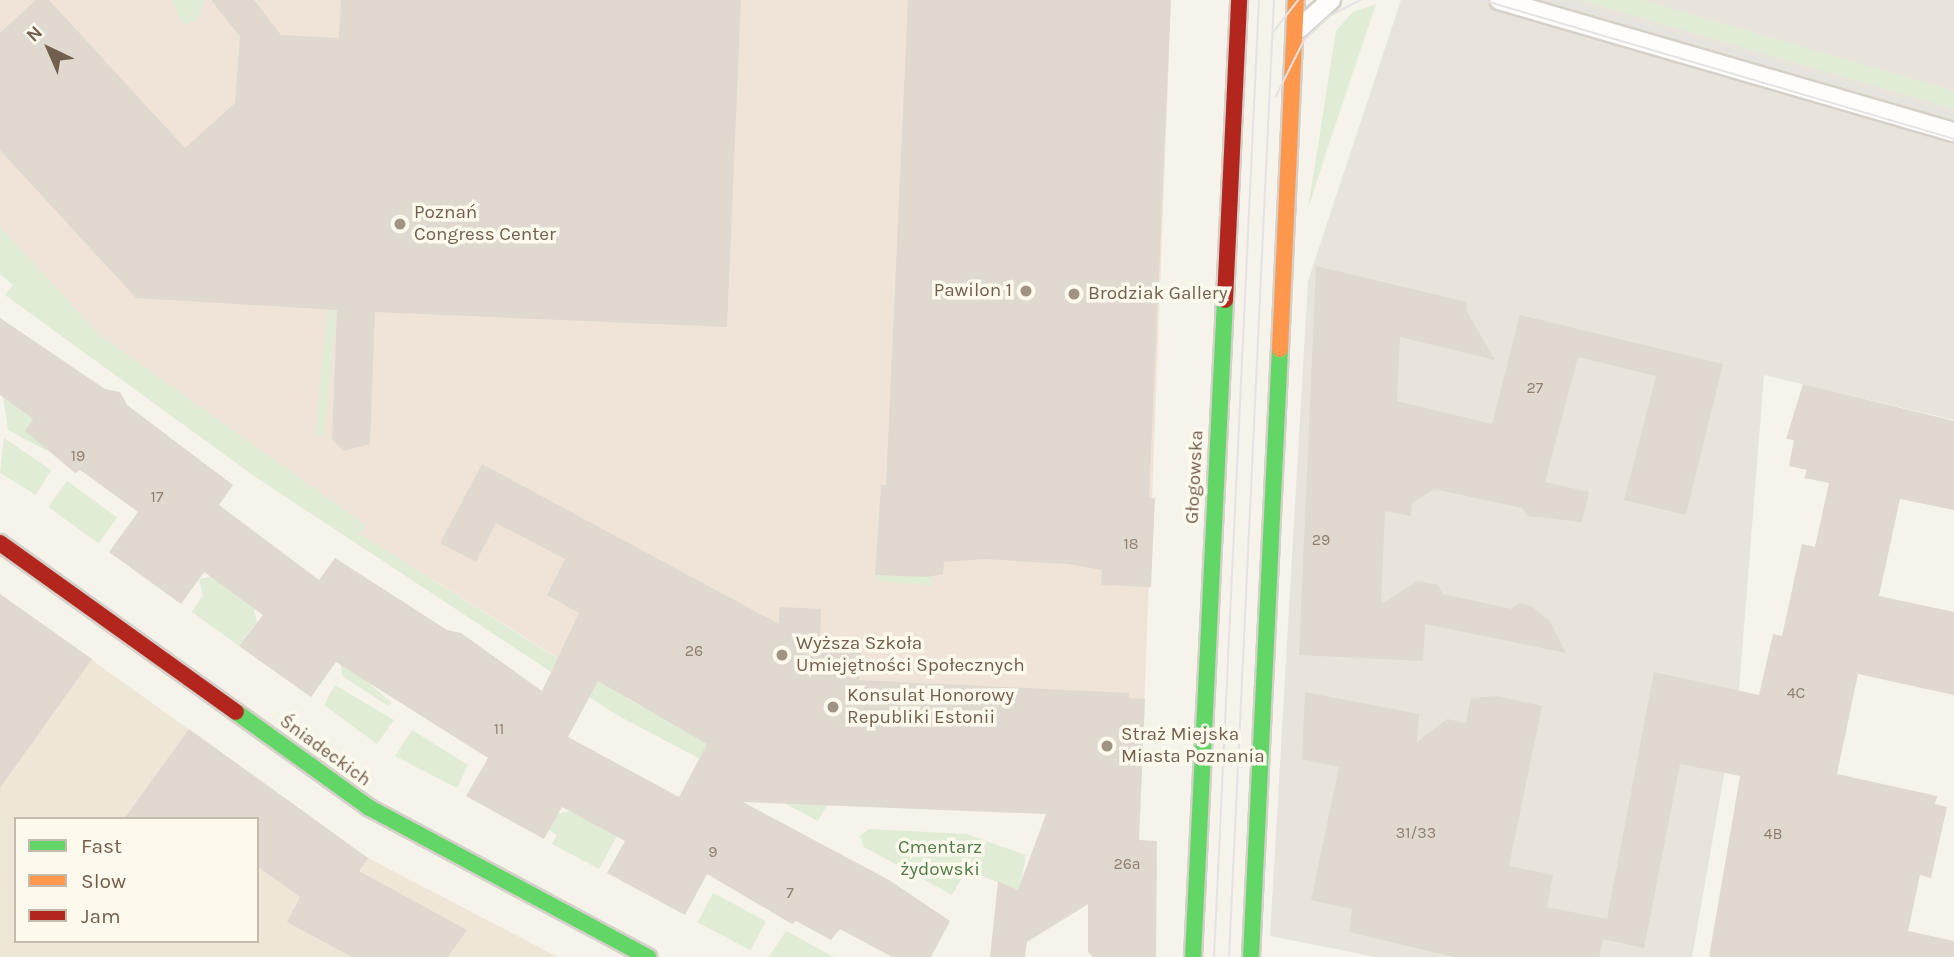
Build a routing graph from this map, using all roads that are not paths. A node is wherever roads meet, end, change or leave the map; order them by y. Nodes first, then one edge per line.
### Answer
1 (1238, 0) edge
2 (1296, 0) edge
3 (1331, 0) edge
4 (1499, 0) edge
5 (1294, 37) junction
6 (1954, 132) edge
7 (0, 543) edge
8 (648, 957) edge
9 (1193, 957) edge
10 (1251, 957) edge

1 - 9 street, Głogowska
2 - 5 street
3 - 5 lane
4 - 6 lane
5 - 10 street
7 - 8 street, Śniadeckich

